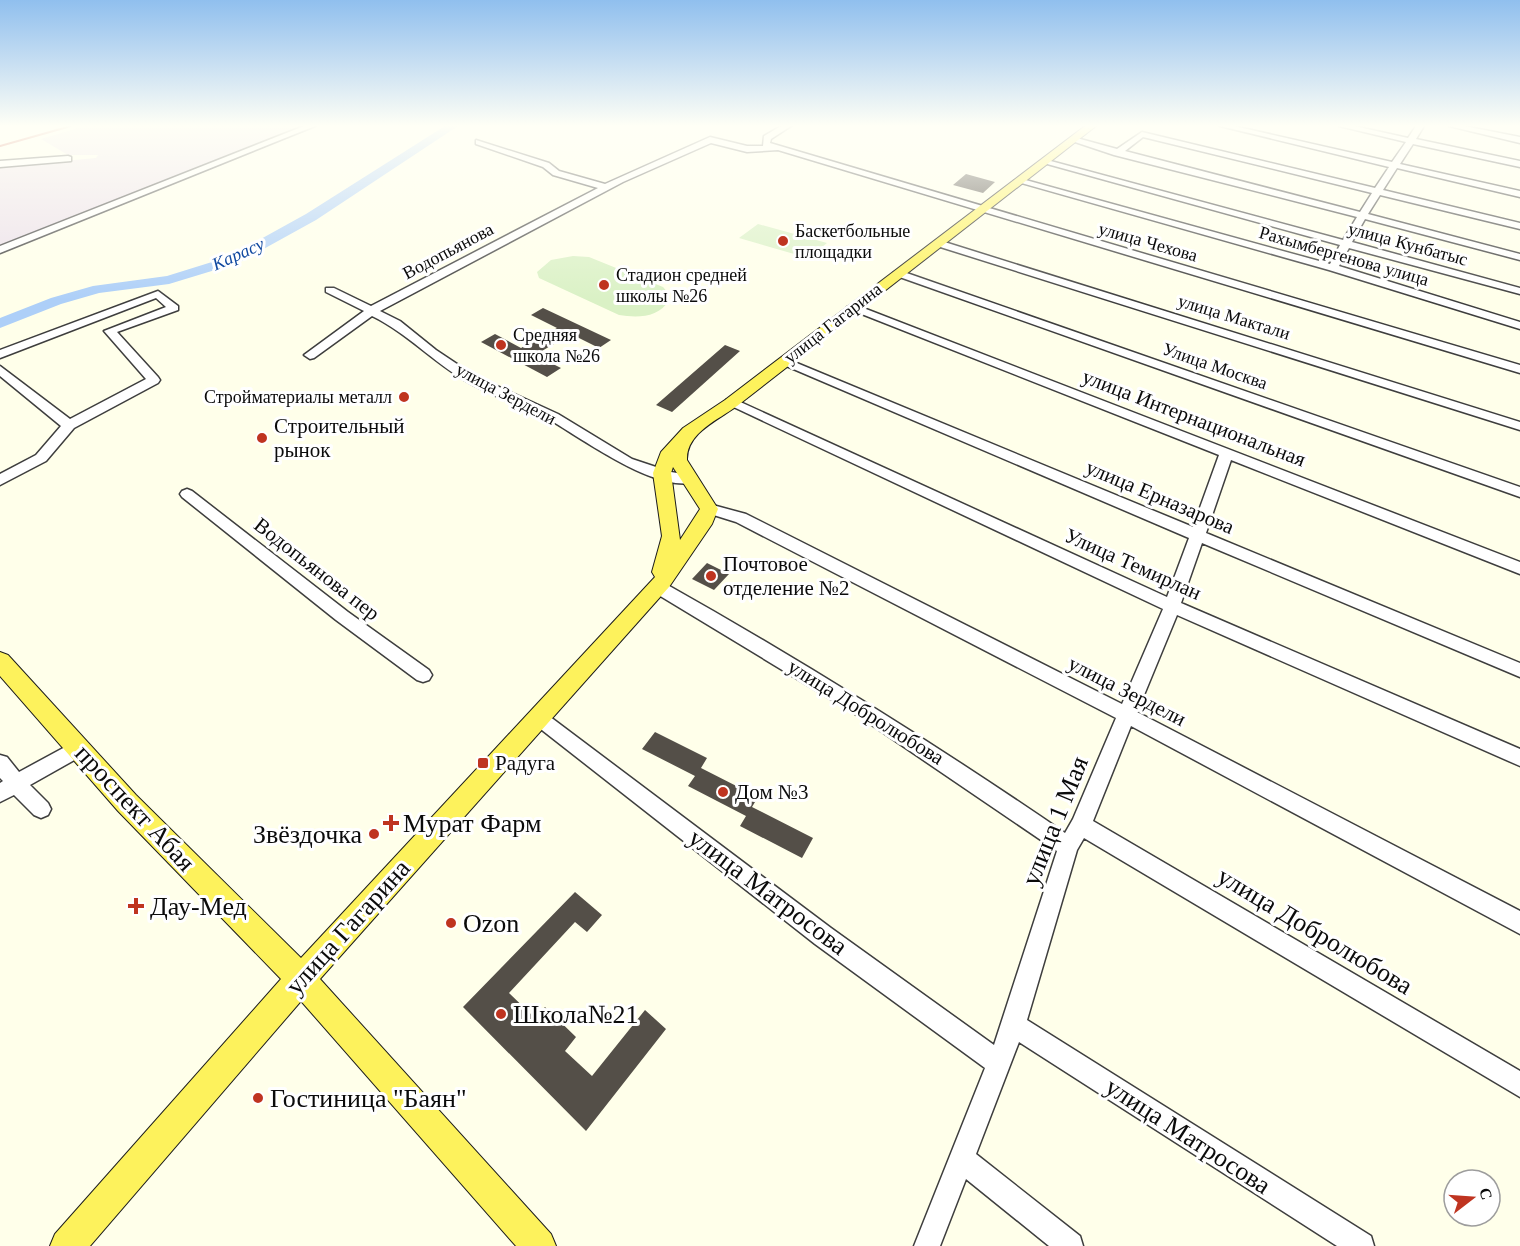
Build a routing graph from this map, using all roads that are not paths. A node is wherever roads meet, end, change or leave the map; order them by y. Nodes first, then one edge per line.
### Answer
1 (165, 184) edge
2 (594, 184) edge
3 (610, 184) edge
4 (898, 184) edge
5 (1015, 184) edge
6 (1030, 184) edge
7 (1126, 184) edge
8 (1239, 184) edge
9 (1351, 184) edge
10 (1383, 184) edge
11 (1478, 184) edge
12 (604, 187) junction
13 (1379, 191) junction
14 (1520, 194) edge
15 (983, 210) junction
16 (1363, 216) junction
17 (1520, 226) edge
18 (938, 243) junction
19 (1347, 244) junction
20 (0, 250) edge
21 (1520, 257) edge
22 (1333, 268) junction
23 (898, 273) junction
24 (330, 290) dead end
25 (1520, 291) edge
26 (853, 307) junction
27 (373, 310) junction
28 (1520, 326) edge
29 (0, 354) edge
30 (310, 355) dead end
31 (783, 362) junction
32 (1520, 369) edge
33 (0, 370) edge
34 (731, 403) junction
35 (69, 425) junction
36 (1520, 426) edge
37 (688, 432) junction
38 (1227, 452) junction
39 (662, 473) junction
40 (0, 480) edge
41 (1520, 492) edge
42 (187, 494) dead end
43 (699, 494) junction
44 (667, 499) junction
45 (672, 536) junction
46 (1197, 536) junction
47 (692, 539) junction
48 (1520, 568) edge
49 (658, 587) junction
50 (1172, 606) junction
51 (0, 660) edge
52 (1520, 670) edge
53 (423, 675) dead end
54 (1127, 715) junction
55 (539, 718) junction
56 (78, 748) junction
57 (1520, 758) edge
58 (0, 764) edge
59 (8, 788) edge
60 (41, 808) dead end
61 (1081, 825) junction
62 (1068, 847) junction
63 (1520, 923) edge
64 (301, 979) junction
65 (1014, 1025) junction
66 (999, 1063) junction
67 (1520, 1085) edge
68 (962, 1159) junction
69 (67, 1246) edge
70 (539, 1246) edge
71 (927, 1246) edge
72 (1070, 1246) edge
73 (1361, 1246) edge

1 - 20 street
2 - 12 street
3 - 12 street, Водопьянова
4 - 15 street, улица Чехова
5 - 15 main road, улица Гагарина
6 - 22 street, Рахымбергенова улица
7 - 19 street, улица Кунбатыс
8 - 16 street
9 - 13 street
10 - 13 street
11 - 14 street
12 - 27 street, Водопьянова
13 - 16 street
13 - 17 street
15 - 18 main road, улица Гагарина
15 - 32 street, улица Чехова
16 - 19 street
16 - 21 street
18 - 23 main road, улица Гагарина
18 - 36 street, улица Мактали
19 - 22 street
19 - 25 street, улица Кунбатыс
22 - 28 street, Рахымбергенова улица
23 - 26 main road, улица Гагарина
23 - 41 street, Улица Москва
24 - 27 street, улица Зердели
26 - 31 main road, улица Гагарина
26 - 38 street, улица Интернациональная
27 - 30 street, Водопьянова
27 - 39 street, улица Зердели
29 - 35 street
31 - 34 main road, улица Гагарина
31 - 46 street, улица Ерназарова
33 - 35 street
34 - 37 main road, улица Гагарина
34 - 50 street, Улица Темирлан
35 - 40 street
37 - 39 main road, улица Гагарина
37 - 43 main road
38 - 46 street, улица 1 Мая
38 - 48 street, улица Интернациональная
39 - 43 street, улица Зердели
39 - 44 main road, улица Гагарина
42 - 53 street, Водопьянова пер
43 - 44 main road
43 - 47 main road, улица Гагарина
43 - 54 street, улица Зердели
44 - 45 main road, улица Гагарина
45 - 47 main road
45 - 49 main road, улица Гагарина
46 - 50 street, улица 1 Мая
46 - 52 street, улица Ерназарова
47 - 49 main road, улица Гагарина
49 - 55 main road, улица Гагарина
49 - 62 street, улица Добролюбова
50 - 54 street, улица 1 Мая
50 - 57 street, Улица Темирлан
51 - 56 main road, проспект Абая
54 - 61 street, улица 1 Мая
54 - 63 street, улица Зердели
55 - 64 main road, улица Гагарина
55 - 66 street, улица Матросова
56 - 59 street
56 - 64 main road, проспект Абая
58 - 59 street
59 - 60 street
61 - 62 street, улица 1 Мая
61 - 67 street, улица Добролюбова
62 - 65 street, улица 1 Мая
64 - 69 main road, улица Гагарина
64 - 70 main road, проспект Абая
65 - 66 street, улица 1 Мая
65 - 73 street, улица Матросова
66 - 68 street, улица 1 Мая
68 - 71 street, улица 1 Мая
68 - 72 street

